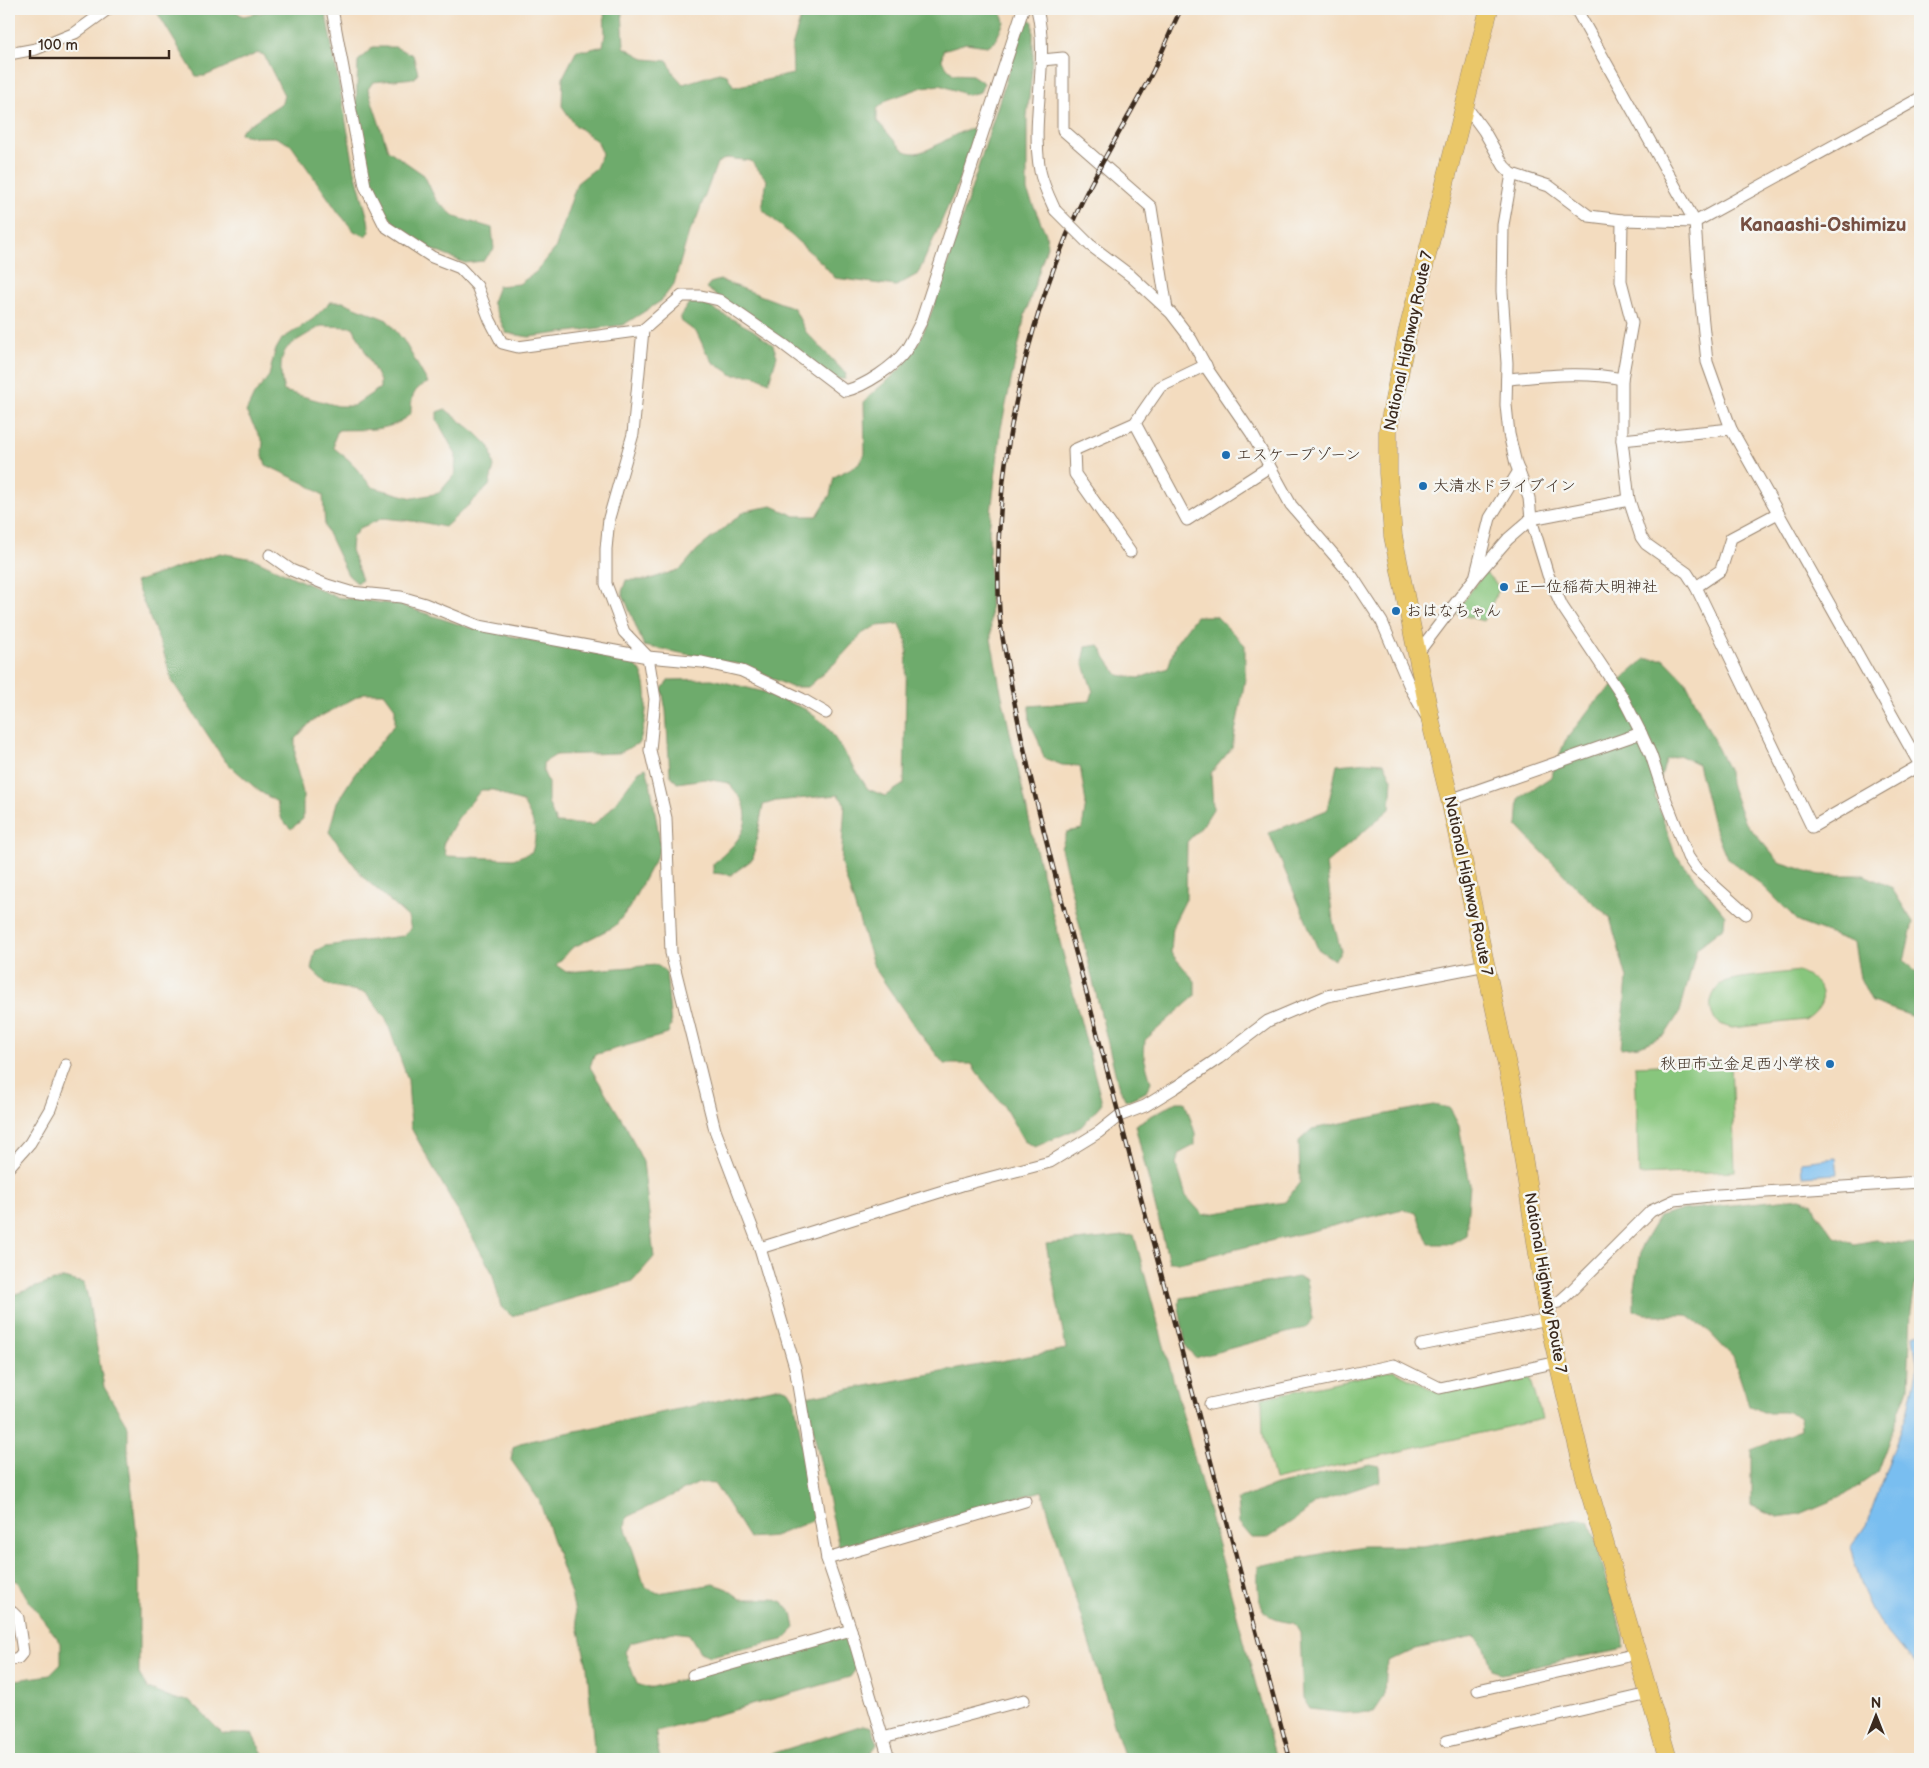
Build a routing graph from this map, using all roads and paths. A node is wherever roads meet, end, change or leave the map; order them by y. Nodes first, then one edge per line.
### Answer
1 (108, 9) edge
2 (332, 9) edge
3 (1023, 9) edge
4 (1037, 9) edge
5 (1488, 9) edge
6 (1576, 9) edge
7 (9, 54) edge
8 (1042, 60) junction
9 (1920, 98) edge
10 (1465, 105) junction
11 (1512, 174) junction
12 (1622, 220) junction
13 (1695, 222) junction
14 (1166, 310) junction
15 (643, 330) junction
16 (1206, 365) junction
17 (1622, 379) junction
18 (1507, 380) junction
19 (1135, 423) junction
20 (1732, 429) junction
21 (1622, 440) junction
22 (1269, 467) junction
23 (1519, 471) junction
24 (1629, 500) junction
25 (1778, 513) junction
26 (1531, 519) junction
27 (1130, 552) dead end
28 (270, 556) dead end
29 (1476, 576) junction
30 (1696, 587) junction
31 (1417, 654) junction
32 (648, 657) junction
33 (826, 713) dead end
34 (1432, 727) junction
35 (1640, 733) junction
36 (1920, 765) edge
37 (1450, 800) junction
38 (1746, 914) dead end
39 (1486, 965) junction
40 (66, 1065) dead end
41 (9, 1167) edge
42 (1920, 1182) edge
43 (760, 1248) junction
44 (1547, 1312) junction
45 (1421, 1346) dead end
46 (1558, 1362) junction
47 (1210, 1404) dead end
48 (1025, 1501) dead end
49 (827, 1559) junction
50 (9, 1612) edge
51 (851, 1630) junction
52 (1637, 1654) junction
53 (9, 1660) edge
54 (693, 1675) dead end
55 (1478, 1690) dead end
56 (1648, 1694) junction
57 (1024, 1700) dead end
58 (883, 1738) junction
59 (1448, 1741) dead end
60 (889, 1759) edge
61 (1668, 1759) edge

1 - 7 street
2 - 15 street
3 - 15 street
4 - 8 street
5 - 10 highway, National Highway Route 7
6 - 13 street
8 - 14 street, bridge
8 - 14 street
9 - 13 street
10 - 11 street
10 - 31 highway, National Highway Route 7
11 - 12 street
11 - 18 street
12 - 13 street
12 - 17 street
13 - 20 street
14 - 16 street
15 - 32 street
16 - 19 street
16 - 22 street
17 - 18 street
17 - 21 street
18 - 23 street
19 - 22 street
19 - 27 street
20 - 21 street
20 - 25 street
21 - 24 street
22 - 34 street
23 - 26 street
23 - 29 street
24 - 26 street
24 - 30 street
25 - 30 street
25 - 36 street
26 - 29 street
26 - 35 street
28 - 32 street
29 - 31 street
30 - 36 street
31 - 34 highway, National Highway Route 7
32 - 33 street
32 - 43 street
34 - 37 highway, National Highway Route 7
35 - 37 street
35 - 38 street
37 - 39 highway, National Highway Route 7
39 - 43 street
39 - 44 highway, National Highway Route 7
40 - 41 street
42 - 44 street
43 - 49 street
44 - 45 street
44 - 46 highway, National Highway Route 7
46 - 47 street
46 - 52 highway, National Highway Route 7
48 - 49 street
49 - 51 street
50 - 53 street
51 - 54 street
51 - 58 street
52 - 55 street
52 - 56 highway, National Highway Route 7
56 - 59 street
56 - 61 highway, National Highway Route 7
57 - 58 street
58 - 60 street

